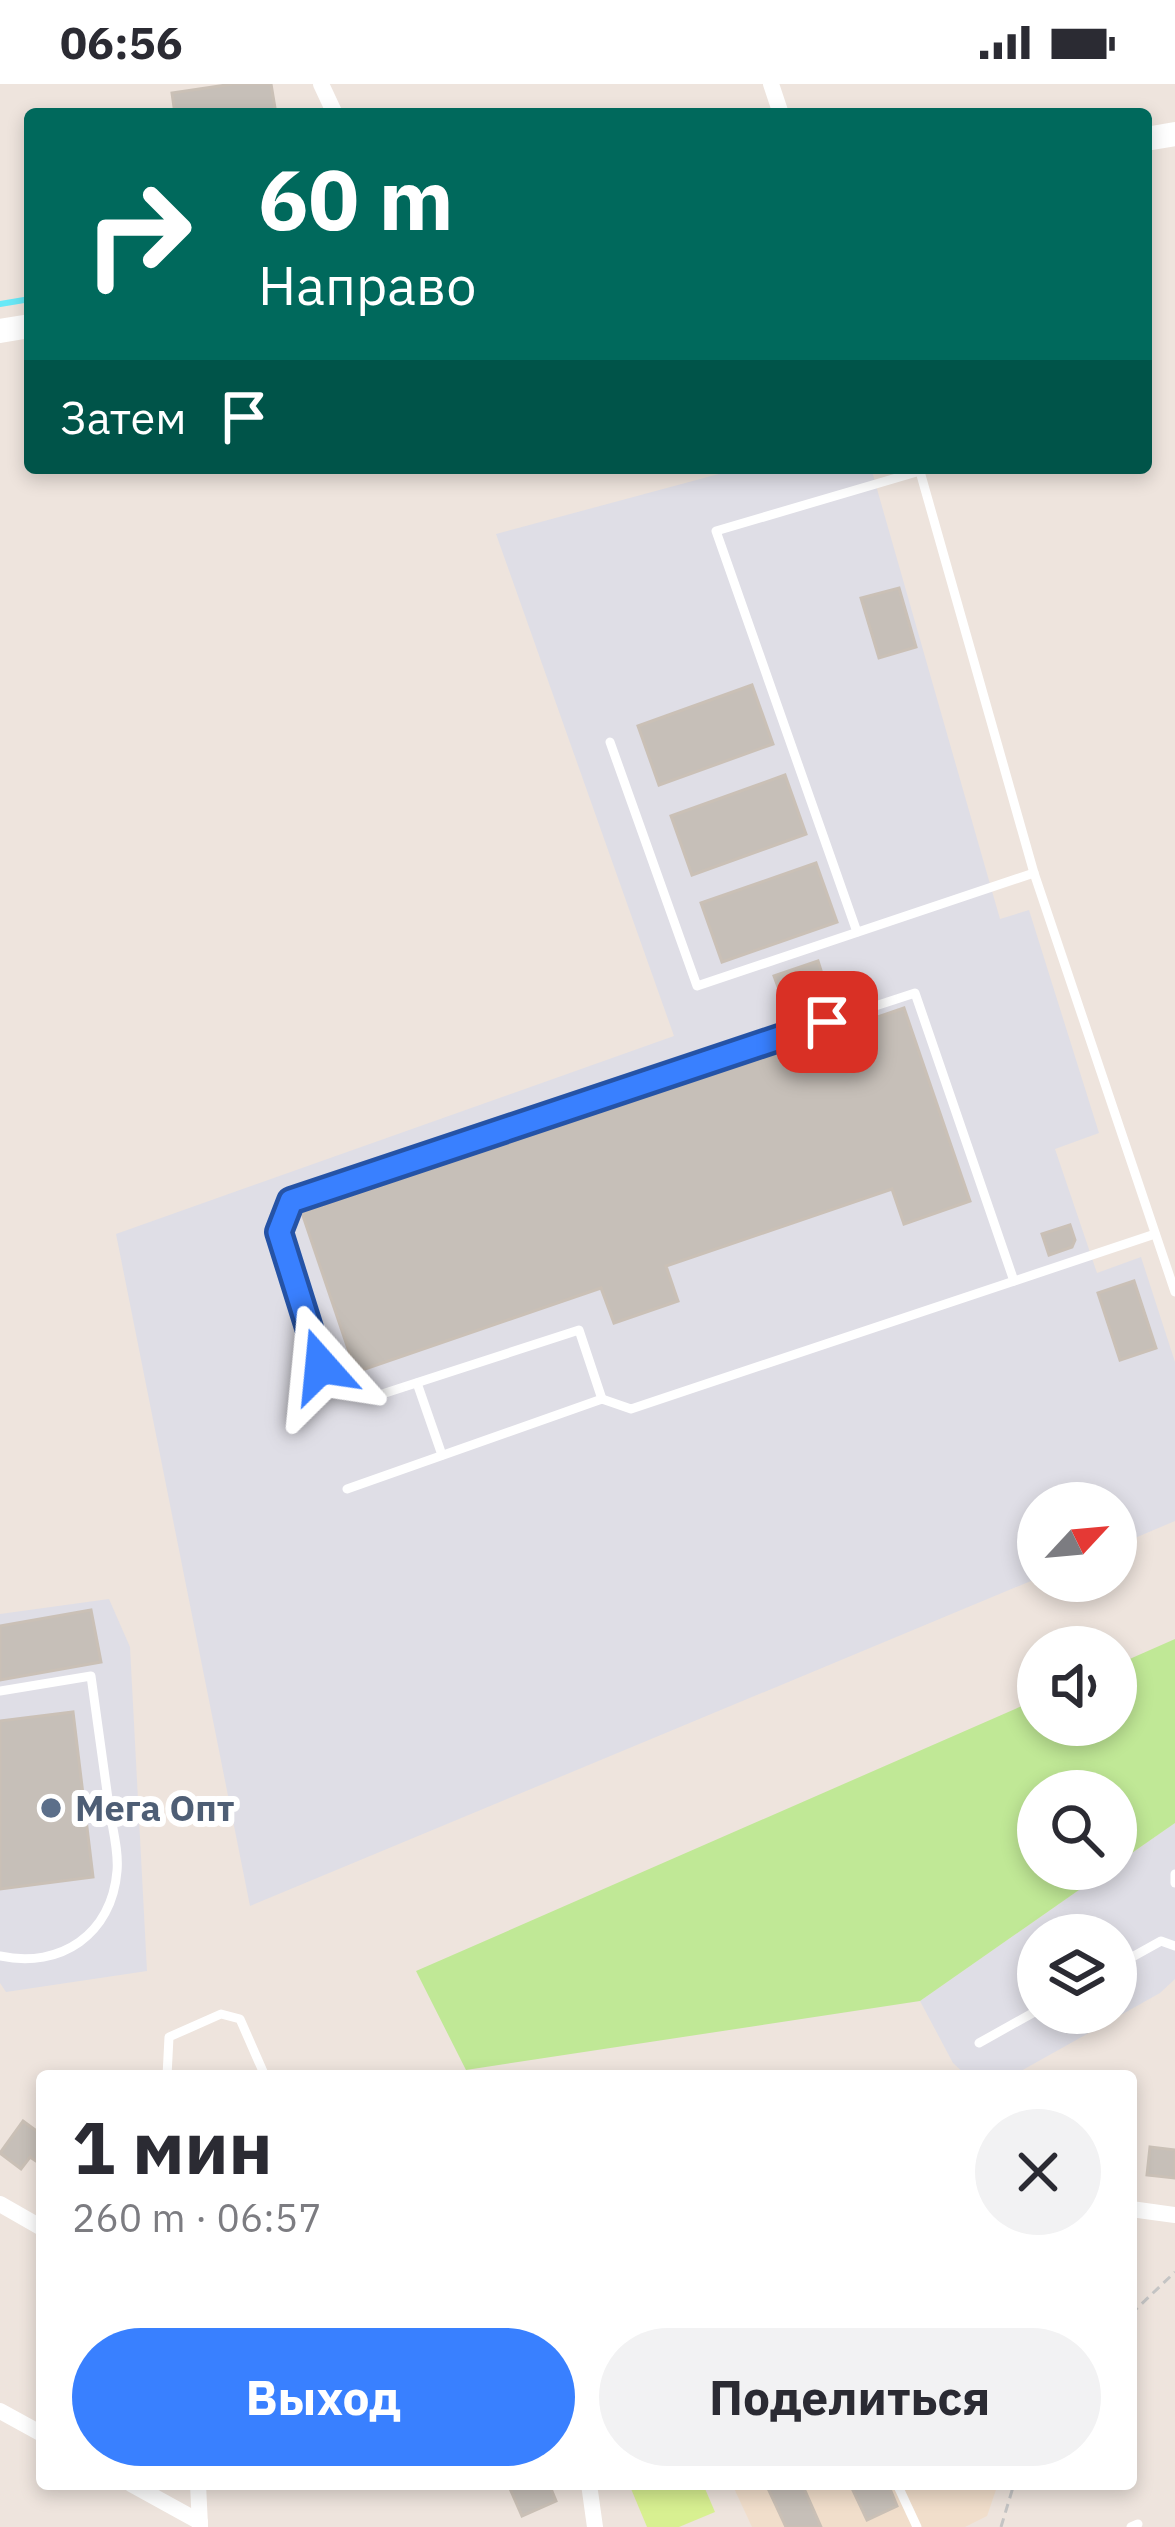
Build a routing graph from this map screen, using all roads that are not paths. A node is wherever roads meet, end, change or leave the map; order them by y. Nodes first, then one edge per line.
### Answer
1 (906, 474) edge
2 (920, 474) edge
3 (610, 742) dead end
4 (1034, 873) junction
5 (857, 932) junction
6 (1154, 1234) junction
7 (1014, 1281) junction
8 (1175, 1292) edge
9 (417, 1383) junction
10 (602, 1399) junction
11 (442, 1455) junction
12 (346, 1489) dead end
13 (0, 1691) edge
14 (1175, 1874) edge
15 (1175, 1883) edge
16 (1175, 1946) edge
17 (1137, 1954) edge
18 (0, 1956) edge
19 (1017, 2022) edge
20 (979, 2043) dead end
21 (167, 2070) edge
22 (262, 2070) edge
23 (0, 2204) edge
24 (1137, 2210) edge
25 (1175, 2216) edge
26 (36, 2225) edge
27 (0, 2411) edge
28 (36, 2431) edge
29 (141, 2490) edge
30 (198, 2490) edge
31 (590, 2490) edge
32 (900, 2490) edge
33 (200, 2525) edge
34 (595, 2527) edge
35 (917, 2527) edge

1 - 5 lane
2 - 4 lane
3 - 5 lane
4 - 5 lane
4 - 6 lane
6 - 7 lane
6 - 8 lane
7 - 9 lane
7 - 10 lane
9 - 10 lane
9 - 11 lane
10 - 11 lane
11 - 12 lane
13 - 18 lane
14 - 15 lane
16 - 17 lane
19 - 20 lane
21 - 22 lane
23 - 26 street
24 - 25 street
27 - 28 street
29 - 33 street
30 - 33 street
31 - 34 street
32 - 35 lane

